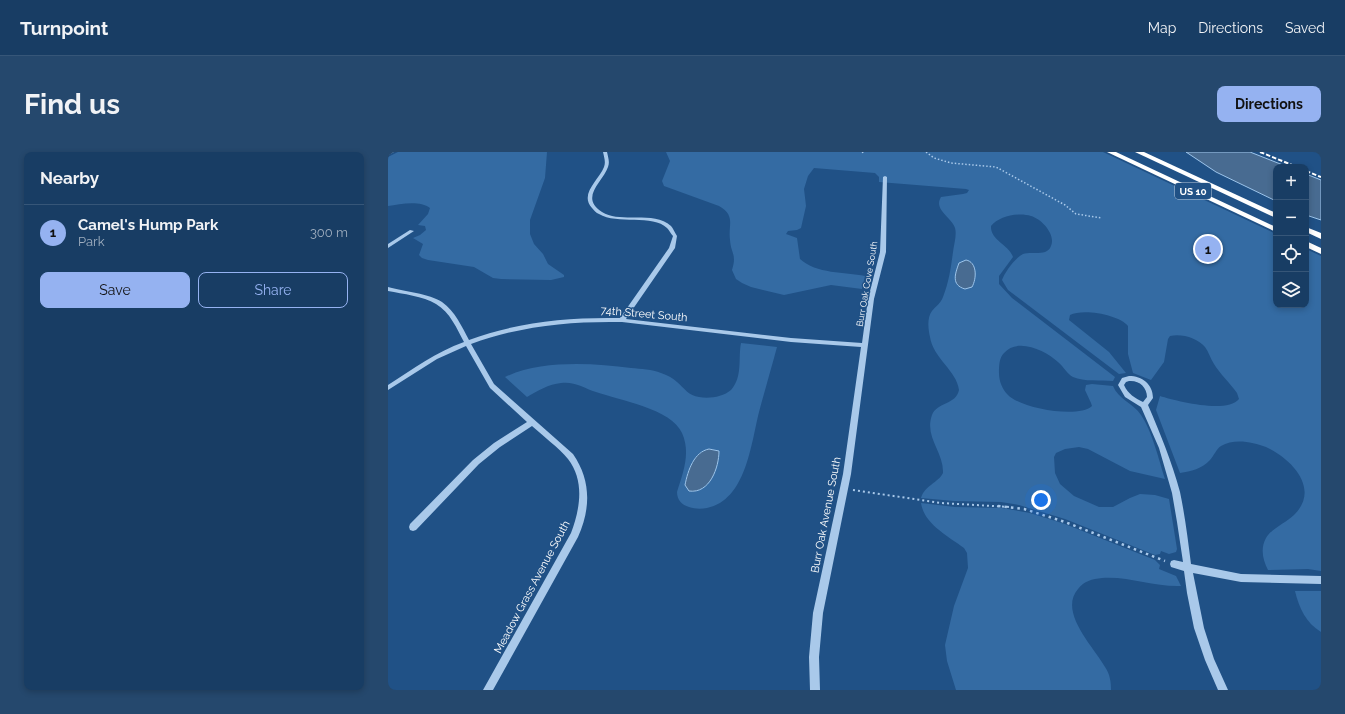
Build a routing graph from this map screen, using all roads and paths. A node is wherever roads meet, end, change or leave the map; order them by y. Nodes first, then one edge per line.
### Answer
1 (392, 152) edge
2 (605, 152) edge
3 (862, 152) edge
4 (926, 152) edge
5 (1110, 152) edge
6 (1138, 152) edge
7 (864, 153) dead end
8 (388, 154) edge
9 (885, 177) dead end
10 (1273, 215) edge
11 (1102, 218) dead end
12 (1273, 229) edge
13 (1309, 230) edge
14 (412, 232) dead end
15 (1321, 236) edge
16 (1309, 245) edge
17 (388, 246) edge
18 (1321, 251) edge
19 (388, 289) edge
20 (622, 320) junction
21 (467, 343) junction
22 (865, 345) junction
23 (388, 388) edge
24 (1144, 405) dead end
25 (532, 422) junction
26 (844, 489) junction
27 (413, 527) dead end
28 (1174, 564) joint
29 (1189, 568) junction
30 (1321, 580) edge
31 (488, 690) edge
32 (815, 690) edge
33 (1223, 690) edge

1 - 8 street
2 - 20 street
3 - 7 path
4 - 11 path
5 - 12 highway, US 10
6 - 10 highway, US 10
9 - 22 street, Burr Oak Cove South
13 - 15 highway
14 - 17 street
16 - 18 highway
19 - 21 street, Meadow Grass Avenue South
20 - 21 street, 74th Street South
20 - 22 street, 74th Street South
21 - 23 street, 74th Street South
21 - 25 street, Meadow Grass Avenue South
22 - 26 street, Burr Oak Avenue South
24 - 29 street
25 - 27 street
25 - 31 street, Meadow Grass Avenue South
26 - 28 path
26 - 32 street, Burr Oak Avenue South
28 - 29 street
29 - 30 street
29 - 33 street

